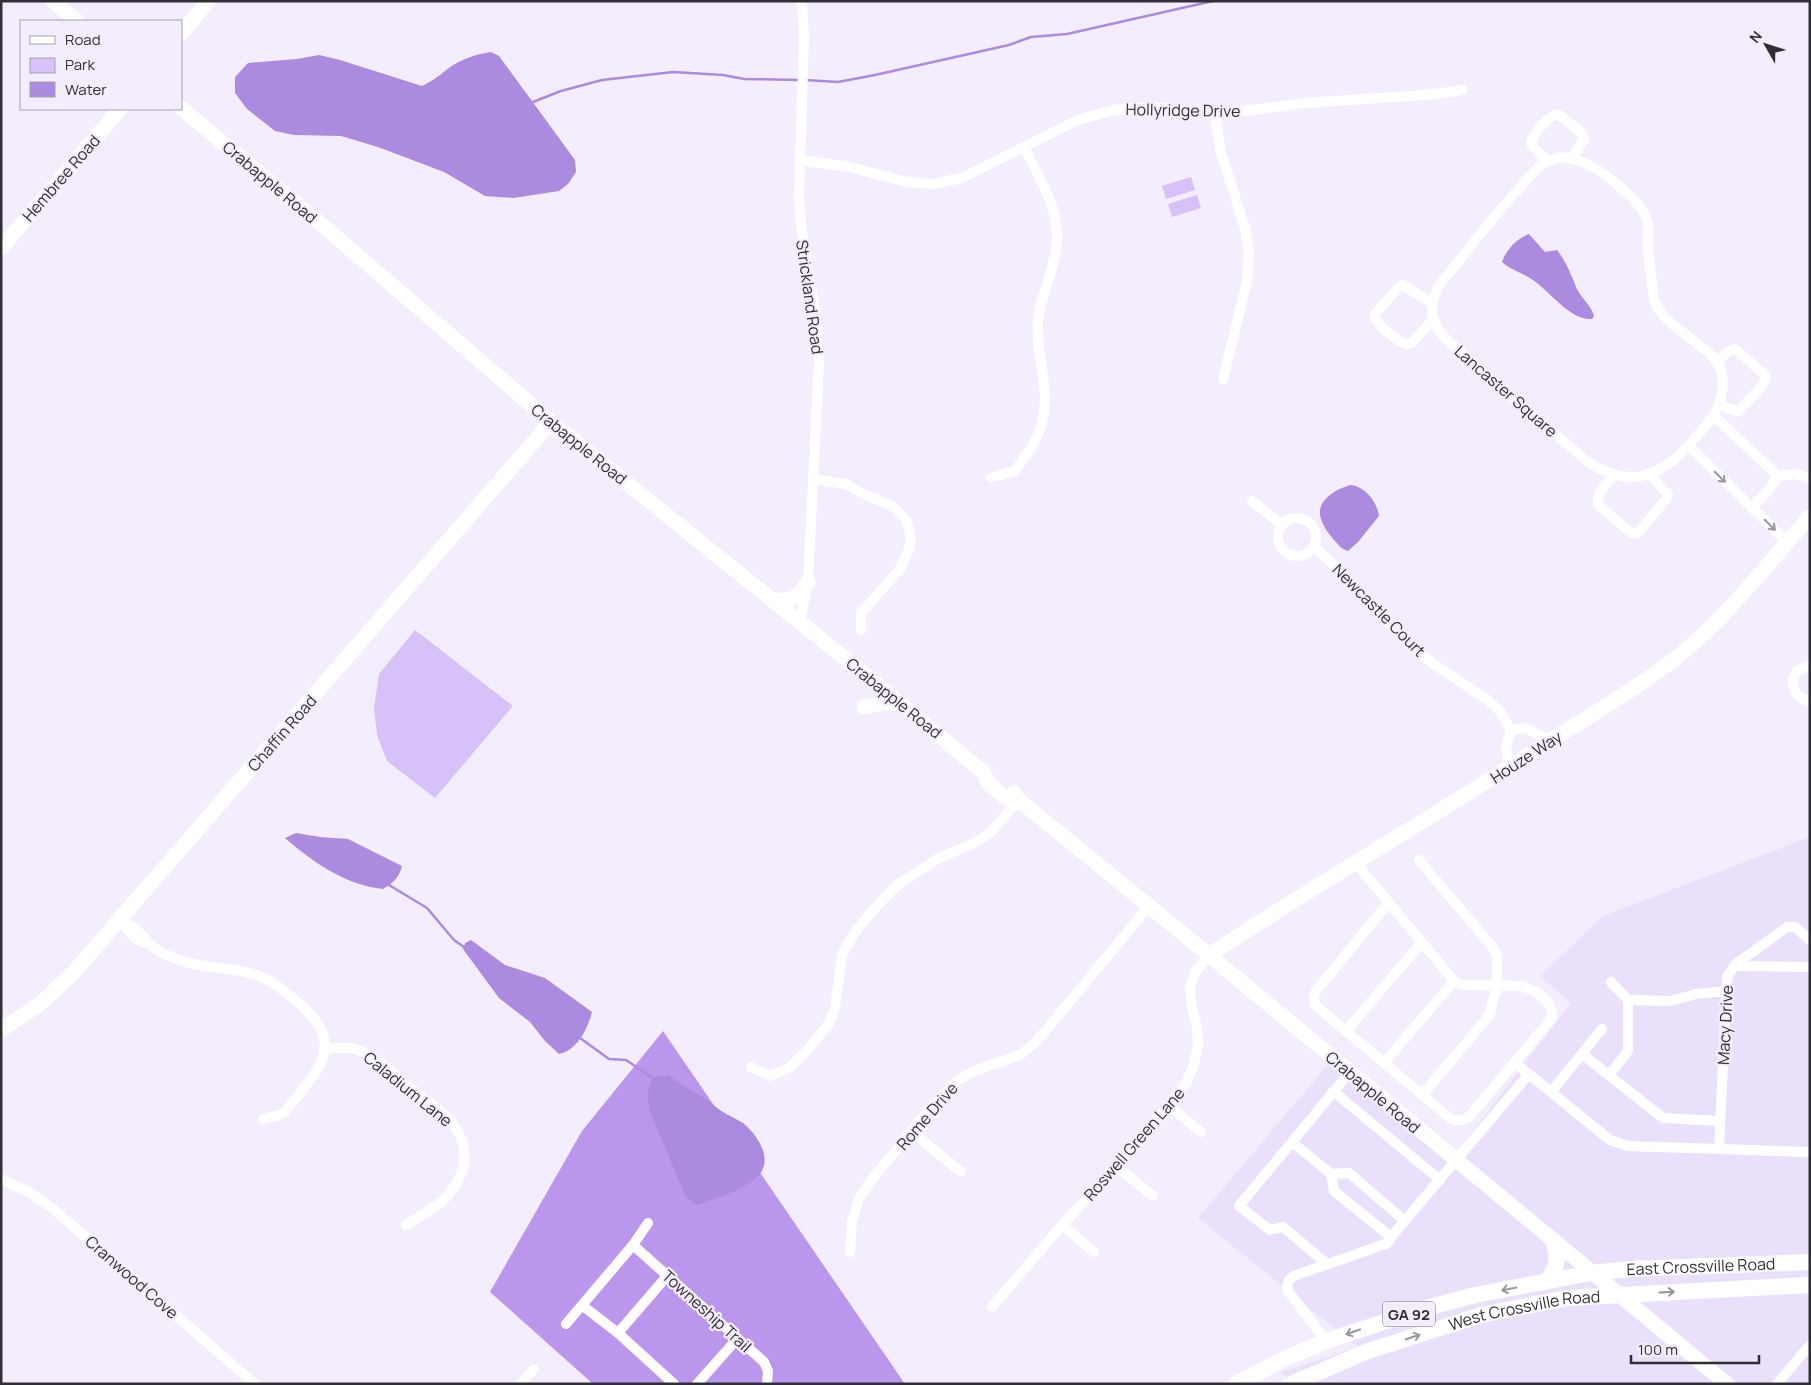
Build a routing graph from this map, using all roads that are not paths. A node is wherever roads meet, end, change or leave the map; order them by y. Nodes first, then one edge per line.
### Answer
1 (53, 1) edge
2 (208, 1) edge
3 (805, 2) edge
4 (76, 20) edge
5 (182, 33) edge
6 (1463, 90) dead end
7 (182, 109) edge
8 (119, 110) edge
9 (1215, 113) junction
10 (1024, 147) junction
11 (1572, 158) junction
12 (800, 160) junction
13 (1548, 161) junction
14 (1, 248) edge
15 (1433, 304) junction
16 (1433, 319) junction
17 (1716, 362) junction
18 (1223, 379) dead end
19 (1719, 403) junction
20 (1714, 416) junction
21 (551, 422) junction
22 (569, 436) junction
23 (536, 439) junction
24 (1689, 446) junction
25 (1649, 473) junction
26 (1614, 474) junction
27 (1778, 476) junction
28 (991, 478) dead end
29 (813, 479) junction
30 (1810, 479) edge
31 (1252, 501) dead end
32 (1752, 507) junction
33 (1810, 516) edge
34 (1282, 524) junction
35 (1787, 542) junction
36 (1314, 547) junction
37 (808, 582) junction
38 (772, 600) junction
39 (800, 622) junction
40 (861, 630) dead end
41 (1810, 665) edge
42 (1810, 701) edge
43 (901, 703) junction
44 (864, 708) dead end
45 (1511, 730) junction
46 (1551, 741) junction
47 (1509, 768) junction
48 (1019, 800) junction
49 (1419, 860) dead end
50 (1356, 863) junction
51 (1389, 902) junction
52 (1149, 906) junction
53 (120, 919) junction
54 (1810, 940) edge
55 (1422, 942) junction
56 (1208, 955) junction
57 (1734, 966) junction
58 (1810, 967) edge
59 (1454, 981) junction
60 (1611, 982) dead end
61 (1497, 986) junction
62 (1726, 991) junction
63 (1628, 1000) junction
64 (1602, 1029) dead end
65 (1, 1030) edge
66 (1346, 1031) junction
67 (324, 1049) junction
68 (1582, 1054) junction
69 (1515, 1062) junction
70 (1384, 1063) junction
71 (751, 1067) dead end
72 (1350, 1072) junction
73 (1529, 1074) junction
74 (1608, 1075) junction
75 (1333, 1091) junction
76 (1551, 1092) junction
77 (1422, 1095) junction
78 (1168, 1105) junction
79 (263, 1119) dead end
80 (1720, 1121) junction
81 (912, 1132) junction
82 (1201, 1132) dead end
83 (1292, 1142) junction
84 (1719, 1149) junction
85 (1810, 1152) edge
86 (1457, 1161) junction
87 (1116, 1166) junction
88 (960, 1171) dead end
89 (1331, 1174) junction
90 (1, 1179) edge
91 (1440, 1180) junction
92 (1152, 1195) dead end
93 (1405, 1221) junction
94 (648, 1224) dead end
95 (406, 1225) dead end
96 (1062, 1225) junction
97 (1391, 1237) junction
98 (1554, 1242) junction
99 (633, 1245) junction
100 (850, 1252) dead end
101 (1094, 1252) dead end
102 (1810, 1262) edge
103 (1327, 1264) junction
104 (1591, 1273) junction
105 (667, 1276) junction
106 (1546, 1282) junction
107 (1810, 1285) edge
108 (1618, 1294) junction
109 (583, 1306) junction
110 (992, 1308) dead end
111 (566, 1324) dead end
112 (618, 1333) junction
113 (737, 1339) junction
114 (1326, 1341) junction
115 (1810, 1345) edge
116 (534, 1369) dead end
117 (255, 1384) edge
118 (521, 1384) edge
119 (674, 1384) edge
120 (697, 1384) edge
121 (767, 1384) edge
122 (1236, 1384) edge
123 (1291, 1384) edge
124 (1727, 1384) edge
125 (1777, 1384) edge

1 - 4 street
2 - 5 street
3 - 12 street, Strickland Road
6 - 9 street, Hollyridge Drive
7 - 21 street, Crabapple Road
8 - 14 street, Hembree Road
9 - 10 street, Hollyridge Drive
9 - 18 street
10 - 12 street, Hollyridge Drive
10 - 28 street
11 - 13 street
11 - 13 street
11 - 17 street
12 - 29 street, Strickland Road
13 - 15 street
15 - 16 street
15 - 16 street
16 - 26 street, Lancaster Square
17 - 19 street, Lancaster Square
17 - 19 street
19 - 20 street, Lancaster Square
20 - 24 street, Lancaster Square
20 - 27 street
21 - 22 street, Crabapple Road
21 - 23 street, Chaffin Road
22 - 23 street
22 - 38 street, Crabapple Road
23 - 53 street, Chaffin Road
24 - 25 street, Lancaster Square
24 -> 32 street
25 - 26 street, Lancaster Square
25 - 26 street
27 - 30 street
27 - 32 street
29 - 37 street, Strickland Road
29 - 40 street
31 - 34 street
32 -> 35 street
33 - 35 street, Houze Way
34 - 36 street
34 - 36 street
35 - 46 street, Houze Way
36 - 45 street, Newcastle Court
37 - 38 street
37 - 39 street, Strickland Road
38 - 39 street, Crabapple Road
39 - 43 street, Crabapple Road
41 - 42 street
43 - 44 street
43 - 48 street, Crabapple Road
45 - 46 street
45 - 47 street
46 - 47 street, Houze Way
47 - 50 street, Houze Way
48 - 52 street, Crabapple Road
48 - 71 street
49 - 61 street
50 - 51 street
50 - 56 street, Houze Way
51 - 55 street
51 - 66 street
52 - 56 street, Crabapple Road
52 - 81 street, Rome Drive
53 - 65 street, Chaffin Road
53 - 67 street
54 - 57 street, Macy Drive
55 - 59 street
55 - 66 street
56 - 72 street, Crabapple Road
56 - 78 street, Roswell Green Lane
57 - 58 street
57 - 62 street, Macy Drive
59 - 61 street
59 - 70 street
60 - 63 street
61 - 69 street
61 - 77 street
62 - 63 street
62 - 80 street, Macy Drive
63 - 74 street
64 - 68 street
66 - 70 street
67 - 79 street
67 - 95 street, Caladium Lane
68 - 74 street
68 - 76 street
69 - 73 street
69 - 77 street
70 - 77 street
72 - 75 street
72 - 86 street, Crabapple Road
73 - 76 street
73 - 86 street
74 - 80 street
75 - 83 street
75 - 91 street
76 - 84 street
78 - 82 street
78 - 87 street, Roswell Green Lane
80 - 84 street, Macy Drive
81 - 88 street
81 - 100 street, Rome Drive
83 - 89 street
83 - 103 street
84 - 85 street
86 - 91 street
86 - 98 street, Crabapple Road
87 - 92 street
87 - 96 street, Roswell Green Lane
89 - 93 street
89 - 97 street
90 - 117 street, Cranwood Cove
91 - 93 street
93 - 97 street
94 - 99 street
96 - 101 street
96 - 110 street, Roswell Green Lane
97 - 103 street
98 - 104 street, Crabapple Road
98 - 106 main road
99 - 105 street, Towneship Trail
99 - 109 street
102 - 104 main road, East Crossville Road / GA 92
103 - 114 street
104 - 106 main road, West Crossville Road / GA 92
104 - 108 street, Crabapple Road
105 - 112 street
105 - 113 street, Towneship Trail
106 -> 114 main road, West Crossville Road / GA 92
108 -> 107 main road, East Crossville Road / GA 92
123 -> 108 main road, West Crossville Road / GA 92
108 - 124 street, Crabapple Road
109 - 111 street
109 - 112 street
112 - 119 street
113 - 120 street
113 - 121 street, Towneship Trail
114 - 122 main road, West Crossville Road / GA 92
115 - 125 street
116 - 118 street

